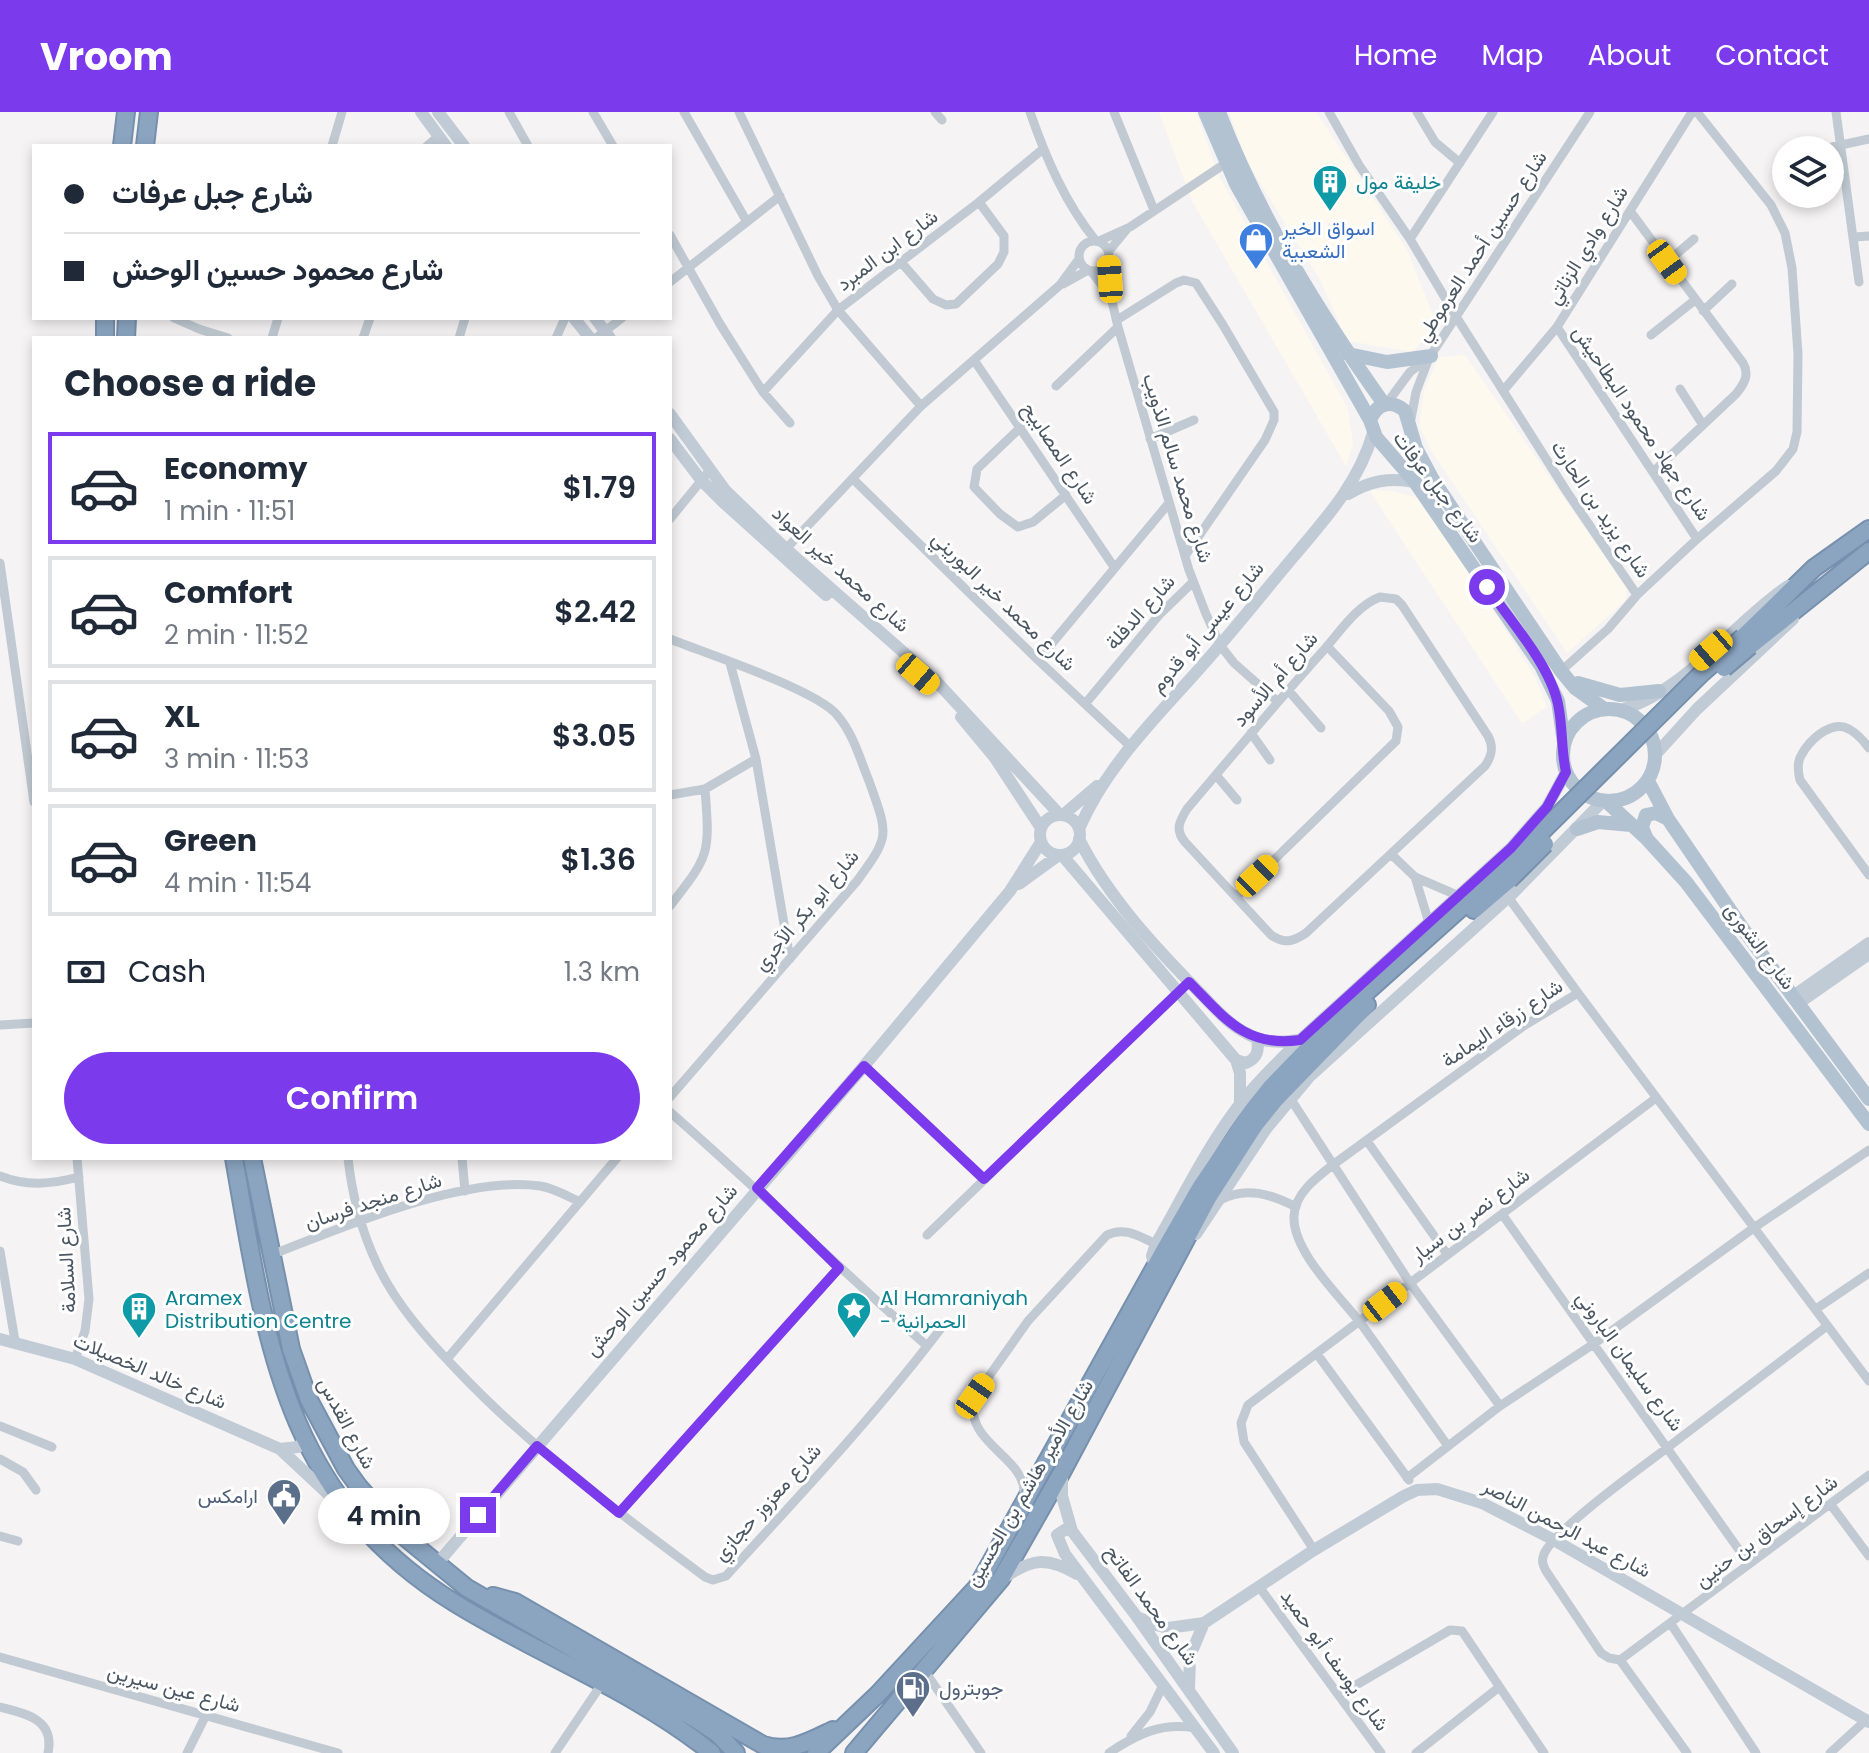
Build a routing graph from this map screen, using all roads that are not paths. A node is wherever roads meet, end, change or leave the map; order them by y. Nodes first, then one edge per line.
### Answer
1 (126, 112) edge
2 (149, 112) edge
3 (342, 112) edge
4 (421, 112) edge
5 (438, 112) edge
6 (509, 112) edge
7 (593, 112) edge
8 (684, 112) edge
9 (739, 112) edge
10 (1030, 112) edge
11 (1114, 112) edge
12 (1205, 112) edge
13 (1219, 112) edge
14 (1329, 112) edge
15 (1417, 112) edge
16 (1493, 112) edge
17 (1590, 112) edge
18 (1694, 112) edge
19 (1836, 112) edge
20 (1839, 136) edge
21 (1869, 139) edge
22 (442, 141) edge
23 (122, 144) edge
24 (145, 144) edge
25 (333, 144) edge
26 (462, 144) edge
27 (527, 144) edge
28 (612, 144) edge
29 (1844, 144) edge
30 (1043, 149) junction
31 (1226, 163) junction
32 (1460, 163) junction
33 (1844, 171) edge
34 (780, 196) junction
35 (979, 202) junction
36 (1154, 210) junction
37 (1630, 211) junction
38 (1077, 217) junction
39 (747, 222) junction
40 (1130, 227) junction
41 (1869, 236) edge
42 (1854, 237) junction
43 (672, 239) edge
44 (1410, 239) junction
45 (1694, 239) dead end
46 (1098, 241) junction
47 (1082, 246) junction
48 (1109, 256) junction
49 (1079, 259) junction
50 (900, 261) junction
51 (1667, 262) junction
52 (688, 268) junction
53 (1089, 270) junction
54 (672, 280) edge
55 (1859, 282) dead end
56 (1732, 284) dead end
57 (1060, 285) junction
58 (1111, 297) junction
59 (1695, 300) junction
60 (838, 310) junction
61 (1703, 311) junction
62 (1457, 318) junction
63 (179, 320) edge
64 (577, 320) edge
65 (620, 320) edge
66 (1117, 323) junction
67 (1557, 327) junction
68 (1651, 335) dead end
69 (222, 336) edge
70 (600, 336) edge
71 (1348, 354) junction
72 (1430, 357) junction
73 (974, 360) junction
74 (1056, 386) dead end
75 (1680, 389) dead end
76 (1503, 391) junction
77 (763, 392) junction
78 (1386, 404) junction
79 (921, 406) junction
80 (672, 417) edge
81 (1194, 420) dead end
82 (790, 423) dead end
83 (1703, 425) junction
84 (1372, 426) junction
85 (1021, 427) junction
86 (1410, 427) junction
87 (1150, 439) junction
88 (672, 441) edge
89 (1653, 472) junction
90 (705, 475) junction
91 (854, 480) junction
92 (1415, 482) junction
93 (1066, 495) junction
94 (1342, 498) junction
95 (1169, 503) junction
96 (672, 516) edge
97 (1869, 529) edge
98 (1697, 539) junction
99 (1869, 551) edge
100 (783, 552) junction
101 (1185, 556) junction
102 (0, 563) edge
103 (1114, 567) junction
104 (1814, 568) junction
105 (1193, 582) junction
106 (1822, 586) junction
107 (1637, 595) junction
108 (672, 640) edge
109 (1746, 642) junction
110 (1220, 645) junction
111 (1327, 646) junction
112 (1038, 660) junction
113 (730, 663) junction
114 (1569, 680) junction
115 (1665, 688) junction
116 (1288, 690) junction
117 (1277, 701) junction
118 (1558, 701) junction
119 (1085, 704) junction
120 (1603, 708) junction
121 (1623, 709) junction
122 (1697, 709) junction
123 (1321, 728) dead end
124 (1251, 733) junction
125 (1564, 743) junction
126 (1131, 747) junction
127 (1869, 748) edge
128 (1656, 754) junction
129 (756, 759) junction
130 (1270, 760) dead end
131 (1566, 772) junction
132 (1216, 775) junction
133 (1648, 781) junction
134 (1103, 782) junction
135 (32, 788) edge
136 (705, 789) junction
137 (672, 795) edge
138 (1237, 800) dead end
139 (1605, 802) junction
140 (1547, 807) junction
141 (1061, 815) junction
142 (1668, 819) junction
143 (1634, 825) junction
144 (1041, 828) junction
145 (1577, 829) junction
146 (1079, 834) junction
147 (1646, 838) junction
148 (1041, 842) junction
149 (1563, 842) junction
150 (1061, 855) junction
151 (1392, 855) junction
152 (1869, 875) edge
153 (1415, 877) junction
154 (1506, 883) junction
155 (1010, 891) junction
156 (1237, 896) junction
157 (1459, 896) junction
158 (672, 903) edge
159 (1429, 923) junction
160 (1869, 943) edge
161 (1869, 954) edge
162 (790, 959) junction
163 (1189, 982) junction
164 (1179, 991) junction
165 (1578, 993) junction
166 (1795, 1001) junction
167 (32, 1023) edge
168 (0, 1025) edge
169 (1257, 1039) junction
170 (1300, 1040) junction
171 (1236, 1060) junction
172 (864, 1066) junction
173 (672, 1095) edge
174 (1290, 1098) junction
175 (1656, 1098) junction
176 (1869, 1099) edge
177 (1240, 1104) junction
178 (672, 1114) edge
179 (1869, 1124) edge
180 (1367, 1141) junction
181 (1869, 1150) edge
182 (77, 1160) edge
183 (234, 1160) edge
184 (252, 1160) edge
185 (348, 1160) edge
186 (462, 1160) edge
187 (615, 1160) edge
188 (1334, 1164) junction
189 (0, 1176) edge
190 (79, 1177) junction
191 (984, 1179) junction
192 (757, 1188) junction
193 (465, 1191) junction
194 (1220, 1200) junction
195 (580, 1202) junction
196 (1296, 1207) junction
197 (1502, 1214) junction
198 (359, 1221) junction
199 (1755, 1227) junction
200 (927, 1235) dead end
201 (1156, 1244) junction
202 (0, 1251) edge
203 (1180, 1251) junction
204 (1447, 1254) junction
205 (271, 1255) junction
206 (1155, 1267) junction
207 (839, 1268) junction
208 (1869, 1273) edge
209 (1410, 1283) junction
210 (1816, 1309) junction
211 (1359, 1322) junction
212 (945, 1323) dead end
213 (1827, 1326) junction
214 (0, 1340) edge
215 (15, 1341) junction
216 (1595, 1343) junction
217 (927, 1346) junction
218 (1317, 1354) junction
219 (75, 1359) junction
220 (447, 1359) junction
221 (1869, 1381) edge
222 (1500, 1406) junction
223 (0, 1426) edge
224 (306, 1440) junction
225 (537, 1446) junction
226 (1448, 1446) junction
227 (52, 1447) dead end
228 (1667, 1448) junction
229 (280, 1449) junction
230 (0, 1459) edge
231 (1062, 1472) junction
232 (1018, 1475) junction
233 (1038, 1475) junction
234 (1869, 1475) edge
235 (1407, 1478) junction
236 (36, 1490) dead end
237 (1417, 1490) junction
238 (1021, 1505) junction
239 (1831, 1505) junction
240 (347, 1511) junction
241 (619, 1513) junction
242 (1072, 1531) junction
243 (0, 1536) edge
244 (1554, 1540) junction
245 (18, 1541) dead end
246 (1314, 1550) junction
247 (1869, 1556) edge
248 (1749, 1564) junction
249 (436, 1565) junction
250 (1080, 1575) junction
251 (1001, 1579) junction
252 (1260, 1588) junction
253 (479, 1595) junction
254 (1683, 1614) junction
255 (1137, 1617) junction
256 (1204, 1623) junction
257 (1671, 1624) junction
258 (0, 1657) edge
259 (1620, 1660) junction
260 (924, 1670) junction
261 (603, 1682) junction
262 (1163, 1685) junction
263 (1498, 1688) junction
264 (1189, 1690) junction
265 (1339, 1695) junction
266 (0, 1707) edge
267 (206, 1715) junction
268 (1868, 1721) edge
269 (843, 1725) junction
270 (1196, 1728) junction
271 (748, 1737) junction
272 (1129, 1739) junction
273 (827, 1747) edge
274 (308, 1748) edge
275 (798, 1751) edge
276 (48, 1753) edge
277 (187, 1753) edge
278 (338, 1753) edge
279 (555, 1753) edge
280 (712, 1753) edge
281 (736, 1753) edge
282 (758, 1753) edge
283 (816, 1753) edge
284 (854, 1753) edge
285 (981, 1753) edge
286 (1109, 1753) edge
287 (1214, 1753) edge
288 (1233, 1753) edge
289 (1381, 1753) edge
290 (1416, 1753) edge
291 (1544, 1753) edge
292 (1687, 1753) edge
293 (1756, 1753) edge
294 (1830, 1753) edge

1 - 23 highway
2 - 24 highway
3 - 25 street
4 - 22 street
5 - 26 street
6 - 27 street
7 - 28 street
8 - 39 street
9 - 34 street
10 - 30 street
11 - 36 street
12 - 31 main road, شارع جبل عرفات
13 - 71 main road, شارع جبل عرفات
14 - 44 street, شارع يزيد بن الحارث
15 - 32 street
16 - 32 street
17 - 62 street, شارع حسين أحمد العرموطي
18 - 37 street, شارع وادي الزناتي
18 - 98 street, شارع يزيد بن الحارث
19 - 20 street
21 - 29 street
30 - 35 street, شارع ابن المبرد
30 - 38 street
31 - 36 street
31 - 84 main road, شارع جبل عرفات
32 - 44 street
33 - 42 street
34 - 39 street
34 - 60 street
35 - 50 street, شارع ابن المبرد
35 - 50 street
36 - 40 street
37 - 51 street
37 - 67 street, شارع وادي الزناتي
38 - 46 street
38 - 47 street
39 - 52 street
40 - 46 street
40 - 48 street
41 - 42 street
42 - 55 street
43 - 52 street
44 - 62 street, شارع يزيد بن الحارث
45 - 51 street
46 - 47 street
46 - 48 street
47 - 49 street
48 - 53 street
48 - 58 street, شارع محمد سالم الذويب
49 - 53 street
49 - 57 street
50 - 60 street, شارع ابن المبرد
51 - 59 street
52 - 54 street
52 - 77 street
53 - 57 street
53 - 58 street, شارع محمد سالم الذويب
56 - 61 street
57 - 73 street
58 - 66 street, شارع محمد سالم الذويب
59 - 61 street
59 - 68 street
60 - 77 street, شارع ابن المبرد
60 - 79 street
61 - 83 street
62 - 72 street, شارع حسين أحمد العرموطي
62 - 76 street, شارع يزيد بن الحارث
63 - 69 street
64 - 70 street
65 - 70 street
66 - 74 street
66 - 87 street, شارع محمد سالم الذويب
66 - 101 street
67 - 76 street, شارع وادي الزناتي
67 - 89 street, شارع جهاد محمود البطاحيش
71 - 72 main road
71 - 78 main road, شارع جبل عرفات
72 - 78 street, شارع حسين أحمد العرموطي
72 - 86 street, شارع حسين أحمد العرموطي
73 - 79 street
73 - 85 street, شارع المصابيح
75 - 83 street
76 - 107 street, شارع يزيد بن الحارث
77 - 82 street
78 - 84 main road, شارع جبل عرفات
78 - 86 main road, شارع جبل عرفات
79 - 91 street
80 - 90 street, شارع محمد خير العواد
81 - 87 street
83 - 89 street
84 - 92 main road, شارع جبل عرفات
84 - 94 street, شارع عيسى أبو قدوم
85 - 93 street, شارع المصابيح
85 - 93 street
86 - 114 main road, شارع جبل عرفات
87 - 95 street, شارع محمد سالم الذويب
88 - 90 street, شارع محمد خير العواد
89 - 98 street, شارع جهاد محمود البطاحيش
90 - 96 street
90 - 100 street, شارع محمد خير العواد
91 - 100 street
91 - 112 street, شارع محمد خير البوريني
92 - 94 street, شارع عيسى أبو قدوم
92 - 118 main road, شارع جبل عرفات
93 - 103 street, شارع المصابيح
94 - 110 street, شارع عيسى أبو قدوم
95 - 101 street, شارع محمد سالم الذويب
95 - 103 street
97 - 104 highway, شارع الأمير هاشم بن الحسين
98 - 107 street, شارع يزيد بن الحارث
99 - 106 highway, شارع الأمير هاشم بن الحسين
100 - 141 street, شارع محمد خير العواد
100 - 144 street, شارع محمد خير العواد
101 - 105 street, شارع محمد سالم الذويب
102 - 135 street
103 - 112 street
104 - 109 highway, شارع الأمير هاشم بن الحسين
104 - 115 street, شارع الأمير هاشم بن الحسين
105 - 110 street, شارع محمد سالم الذويب
105 - 119 street, شارع الدفلة
106 - 109 highway, شارع الأمير هاشم بن الحسين
106 - 122 street, شارع الأمير هاشم بن الحسين
107 - 114 street
108 - 113 street, شارع ابو بكر الآجري
109 - 154 highway, شارع الأمير هاشم بن الحسين, bridge
110 - 117 street, شارع محمد سالم الذويب
110 - 126 street, شارع عيسى أبو قدوم
111 - 116 street, شارع أم الأسود
111 - 151 street, شارع أم الأسود
111 - 156 street
112 - 119 street, شارع محمد خير البوريني
113 - 129 street
113 - 162 street, شارع ابو بكر الآجري
114 - 115 main road
114 - 118 main road
114 - 120 main road, شارع جبل عرفات
115 - 121 street, شارع الأمير هاشم بن الحسين
115 - 122 street
116 - 117 street, شارع أم الأسود
116 - 123 street
117 - 124 street, شارع أم الأسود
118 - 125 main road, شارع جبل عرفات
119 - 126 street, شارع محمد خير البوريني
120 - 121 main road
120 - 125 main road
121 - 128 main road
122 - 128 street, شارع الأمير هاشم بن الحسين
124 - 130 street
124 - 132 street, شارع أم الأسود
125 - 131 main road
126 - 134 street, شارع عيسى أبو قدوم
127 - 152 street
128 - 133 main road
129 - 136 street
129 - 162 street
131 - 139 main road
131 - 140 street, شارع الأمير هاشم بن الحسين
132 - 138 street
132 - 156 street, شارع أم الأسود
133 - 139 main road
133 - 142 main road, شارع الشورى
134 - 141 street, شارع عيسى أبو قدوم
134 - 146 street, شارع عيسى أبو قدوم
136 - 137 street
136 - 158 street
139 - 143 main road, شارع الشورى
139 - 145 street, شارع الأمير هاشم بن الحسين
140 - 149 street
140 - 157 street, شارع الأمير هاشم بن الحسين
141 - 144 street
141 - 146 street
142 - 147 main road
142 - 166 main road, شارع الشورى
143 - 145 main road
143 - 147 main road, شارع الشورى
144 - 148 street
145 - 149 street, شارع الأمير هاشم بن الحسين
146 - 150 street
146 - 163 street
147 - 179 main road, شارع الشورى
148 - 150 street
148 - 155 street, شارع محمود حسين الوحش
149 - 154 street, شارع الأمير هاشم بن الحسين
150 - 155 street, شارع محمود حسين الوحش
150 - 164 street
151 - 153 street
151 - 156 street, شارع أم الأسود
153 - 157 street
153 - 159 street
154 - 165 street
154 - 174 street, شارع الأمير هاشم بن الحسين
154 - 203 highway, شارع الأمير هاشم بن الحسين
154 - 206 highway, شارع الأمير هاشم بن الحسين
155 - 172 street, شارع محمود حسين الوحش
157 - 159 street, شارع الأمير هاشم بن الحسين
159 - 170 street, شارع الأمير هاشم بن الحسين
160 - 166 street
161 - 166 street
162 - 173 street, شارع ابو بكر الآجري
163 - 164 street
163 - 169 street
164 - 171 street
164 - 191 street
165 - 175 street, شارع زرقاء اليمامة
165 - 180 street, شارع زرقاء اليمامة
166 - 176 main road, شارع الشورى
167 - 168 street
169 - 170 street
169 - 171 street
170 - 177 street, شارع الأمير هاشم بن الحسين
171 - 177 street
172 - 191 street
172 - 192 street, شارع محمود حسين الوحش
174 - 188 street
174 - 194 street, شارع الأمير هاشم بن الحسين
175 - 197 street, شارع نصر بن سيار
175 - 199 street, شارع زرقاء اليمامة
177 - 201 street, شارع الأمير هاشم بن الحسين
178 - 192 street
180 - 188 street, شارع زرقاء اليمامة
180 - 204 street
181 - 199 street
182 - 190 street, شارع السلامة
183 - 224 highway, شارع القدس
184 - 205 highway, شارع القدس
185 - 198 street, شارع معزوز حجازي
186 - 193 street
187 - 195 street
188 - 196 street, شارع زرقاء اليمامة
188 - 209 street
189 - 190 street
190 - 219 street, شارع السلامة
191 - 200 street
192 - 207 street
192 - 225 street, شارع محمود حسين الوحش
193 - 195 street, شارع منجد فرسان
193 - 198 street, شارع منجد فرسان
194 - 196 street
194 - 203 street, شارع الأمير هاشم بن الحسين
195 - 220 street
196 - 211 street
197 - 204 street, شارع نصر بن سيار
197 - 216 street, شارع سليمان الباروني
198 - 205 street, شارع منجد فرسان
198 - 220 street, شارع معزوز حجازي
199 - 210 street, شارع زرقاء اليمامة
199 - 216 street
201 - 206 street, شارع الأمير هاشم بن الحسين
201 - 232 street
202 - 215 street
203 - 231 highway, شارع الأمير هاشم بن الحسين
204 - 209 street, شارع نصر بن سيار
205 - 249 highway, شارع القدس
206 - 233 highway, شارع الأمير هاشم بن الحسين
207 - 217 street
207 - 241 street
208 - 210 street
209 - 211 street, شارع نصر بن سيار
209 - 222 street
210 - 213 street, شارع زرقاء اليمامة
211 - 218 street, شارع نصر بن سيار
211 - 226 street
212 - 217 street, شارع معزوز حجازي
213 - 221 street, شارع زرقاء اليمامة
213 - 228 street, شارع سليمان الباروني
214 - 215 street, شارع خالد الخصيلات
215 - 219 street, شارع خالد الخصيلات
216 - 222 street
216 - 228 street, شارع سليمان الباروني
217 - 241 street, شارع معزوز حجازي
218 - 235 street
218 - 246 street, شارع نصر بن سيار
219 - 229 street, شارع خالد الخصيلات
220 - 225 street, شارع معزوز حجازي
222 - 226 street
223 - 227 street
224 - 229 street
224 - 240 highway, شارع القدس
225 - 241 street, شارع معزوز حجازي
225 - 249 street, شارع محمود حسين الوحش
226 - 235 street
228 - 244 street
228 - 248 street
229 - 240 street, شارع خالد الخصيلات
230 - 236 street
231 - 242 street, شارع محمد الفاتح
231 - 251 highway, شارع الأمير هاشم بن الحسين
232 - 233 street
232 - 238 street
233 - 238 highway, شارع الأمير هاشم بن الحسين
234 - 239 street, شارع إسحاق بن حنين
235 - 237 street
237 - 244 street, شارع عبد الرحمن الناصر
237 - 246 street
238 - 269 highway, شارع الأمير هاشم بن الحسين
239 - 247 street
239 - 248 street, شارع إسحاق بن حنين
240 - 261 highway, شارع القدس
242 - 250 street
242 - 255 street, شارع محمد الفاتح
243 - 245 street
244 - 254 street, شارع عبد الرحمن الناصر
244 - 259 street
246 - 252 street
248 - 254 street, شارع إسحاق بن حنين
249 - 253 highway, شارع القدس
250 - 251 street, شارع محمد الفاتح
250 - 262 street, شارع محمد الفاتح
251 - 260 highway, شارع الأمير هاشم بن الحسين
252 - 256 street
252 - 265 street, شارع يوسف أبو حميد
253 - 271 highway
253 - 281 highway, شارع القدس
254 - 257 street, شارع إسحاق بن حنين
254 - 268 street, شارع عبد الرحمن الناصر
255 - 256 street
255 - 264 street, شارع محمد الفاتح
256 - 264 street
257 - 259 street, شارع إسحاق بن حنين
257 - 293 street
258 - 267 street, شارع عين سيرين
259 - 292 street
260 - 284 highway, شارع الأمير هاشم بن الحسين
260 - 285 street
261 - 279 street
261 - 280 highway, شارع القدس
262 - 270 street, شارع محمد الفاتح
262 - 272 street
263 - 265 street
263 - 290 street
263 - 291 street
264 - 288 street, شارع محمد الفاتح
265 - 289 street, شارع يوسف أبو حميد
266 - 276 street
267 - 274 street, شارع عين سيرين
267 - 277 street
268 - 294 street
269 - 273 highway, شارع الأمير هاشم بن الحسين
269 - 275 highway
270 - 272 street
270 - 287 street, شارع محمد الفاتح
271 - 275 highway
271 - 282 highway
272 - 286 street
273 - 283 highway, شارع الأمير هاشم بن الحسين
274 - 278 street, شارع عين سيرين

